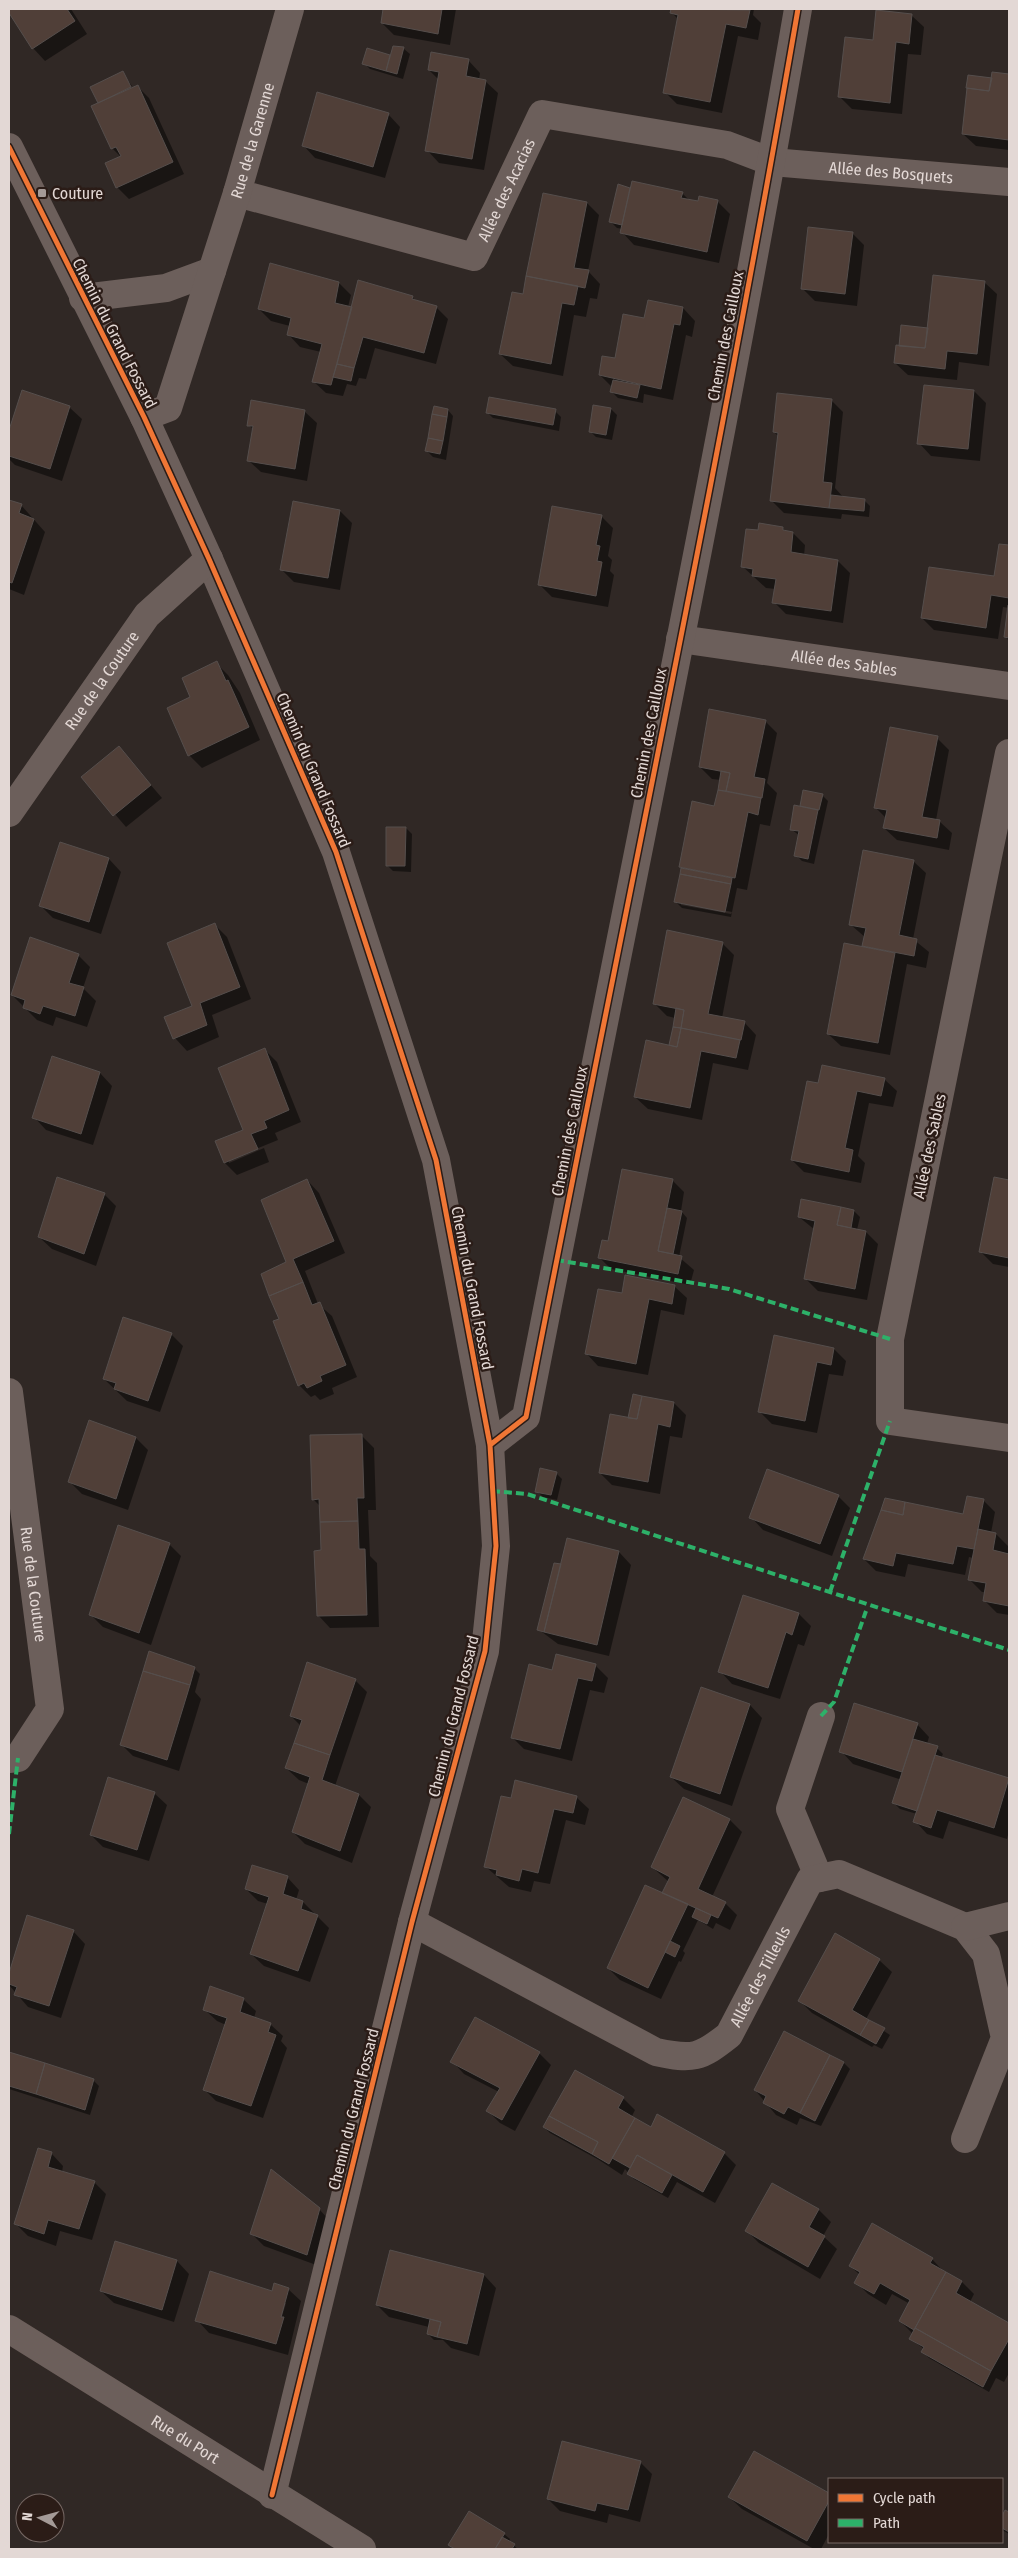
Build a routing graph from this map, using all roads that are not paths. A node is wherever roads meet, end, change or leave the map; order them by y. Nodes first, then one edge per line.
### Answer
1 (290, 9) edge
2 (798, 9) edge
3 (9, 146) edge
4 (772, 162) junction
5 (1009, 182) edge
6 (237, 193) junction
7 (212, 271) junction
8 (83, 298) junction
9 (144, 417) junction
10 (209, 559) junction
11 (680, 639) junction
12 (1009, 686) edge
13 (1009, 753) edge
14 (9, 813) edge
15 (9, 1392) edge
16 (1009, 1438) edge
17 (490, 1445) junction
18 (821, 1716) dead end
19 (9, 1759) edge
20 (819, 1878) junction
21 (1009, 1916) edge
22 (412, 1922) junction
23 (965, 1927) junction
24 (964, 2138) dead end
25 (9, 2329) edge
26 (272, 2495) junction
27 (362, 2549) edge

1 - 6 street, Rue de la Garenne
2 - 4 street, Chemin des Cailloux
3 - 8 street, Chemin du Grand Fossard
4 - 5 street, Allée des Bosquets
4 - 6 street, Allée des Acacias
4 - 11 street, Chemin des Cailloux
6 - 7 street, Rue de la Garenne
7 - 8 street
7 - 9 street, Rue de la Garenne
8 - 9 street, Chemin du Grand Fossard
9 - 10 street, Chemin du Grand Fossard
10 - 14 street, Rue de la Couture
10 - 17 street, Chemin du Grand Fossard
11 - 12 street, Allée des Sables
11 - 17 street, Chemin des Cailloux
13 - 16 street, Allée des Sables
15 - 19 street, Rue de la Couture
17 - 22 street, Chemin du Grand Fossard
18 - 20 street
20 - 22 street, Allée des Tilleuls
20 - 23 street
21 - 23 street
22 - 26 street, Chemin du Grand Fossard
23 - 24 street
25 - 26 street, Rue du Port
26 - 27 street, Rue du Port

